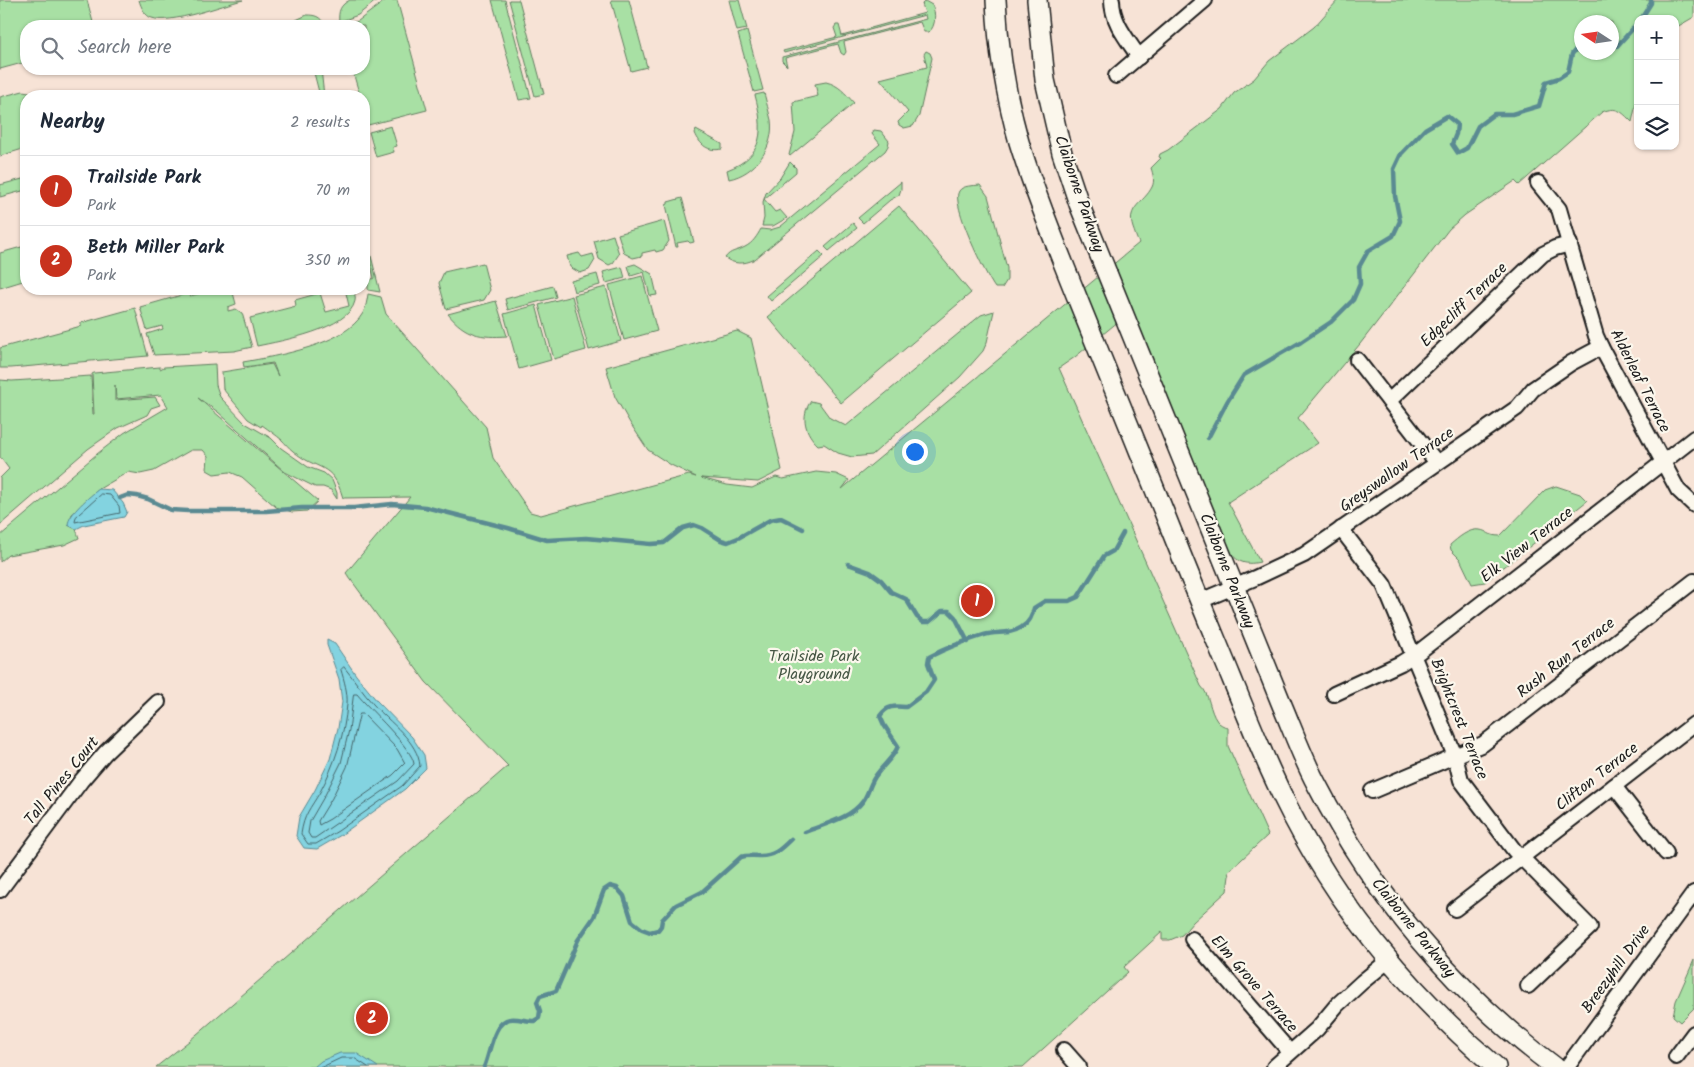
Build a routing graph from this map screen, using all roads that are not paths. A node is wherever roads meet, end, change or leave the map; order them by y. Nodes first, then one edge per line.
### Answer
1 (996, 0) edge
2 (1037, 0) edge
3 (1112, 0) edge
4 (1205, 0) edge
5 (1139, 57) junction
6 (1116, 76) dead end
7 (1538, 182) dead end
8 (1570, 244) junction
9 (1601, 347) junction
10 (1358, 360) dead end
11 (1389, 401) junction
12 (1694, 438) edge
13 (1437, 463) junction
14 (1662, 463) junction
15 (1694, 505) edge
16 (1341, 530) junction
17 (1694, 581) edge
18 (1234, 586) junction
19 (1200, 601) junction
20 (1413, 655) junction
21 (1334, 694) dead end
22 (158, 702) dead end
23 (1693, 726) edge
24 (1455, 756) junction
25 (1614, 786) junction
26 (1372, 791) dead end
27 (1666, 853) dead end
28 (1522, 857) junction
29 (0, 890) edge
30 (1694, 893) edge
31 (1454, 910) dead end
32 (1192, 939) dead end
33 (1390, 960) junction
34 (1528, 986) dead end
35 (1694, 1033) edge
36 (1064, 1050) dead end
37 (1290, 1052) junction
38 (1676, 1058) dead end
39 (1079, 1067) edge
40 (1274, 1067) edge
41 (1496, 1067) edge
42 (1555, 1067) edge
43 (1567, 1067) edge

1 - 19 main road
2 - 18 main road, Claiborne Parkway
3 - 5 street
4 - 5 street
5 - 6 street
7 - 8 street, Alderleaf Terrace
8 - 9 street, Alderleaf Terrace
8 - 11 street, Edgecliff Terrace
9 - 13 street, Greyswallow Terrace
9 - 14 street, Alderleaf Terrace
10 - 11 street
11 - 13 street
12 - 14 street, Elk View Terrace
13 - 16 street, Greyswallow Terrace
14 - 15 street, Alderleaf Terrace
14 - 20 street, Elk View Terrace
16 - 18 street, Greyswallow Terrace
16 - 20 street, Brightcrest Terrace
17 - 24 street, Rush Run Terrace
18 - 19 street, Greyswallow Terrace
18 - 42 main road, Claiborne Parkway
19 - 33 main road
20 - 21 street, Elk View Terrace
20 - 24 street, Brightcrest Terrace
22 - 29 street, Tall Pines Court
23 - 25 street, Clifton Terrace
24 - 26 street, Rush Run Terrace
24 - 28 street, Brightcrest Terrace
25 - 27 street
25 - 28 street, Clifton Terrace
28 - 31 street, Clifton Terrace
28 - 34 street, Brightcrest Terrace
30 - 43 street, Breezyhill Drive
32 - 37 street, Elm Grove Terrace
33 - 37 street
33 - 41 main road
35 - 38 street
36 - 39 street
37 - 40 street

